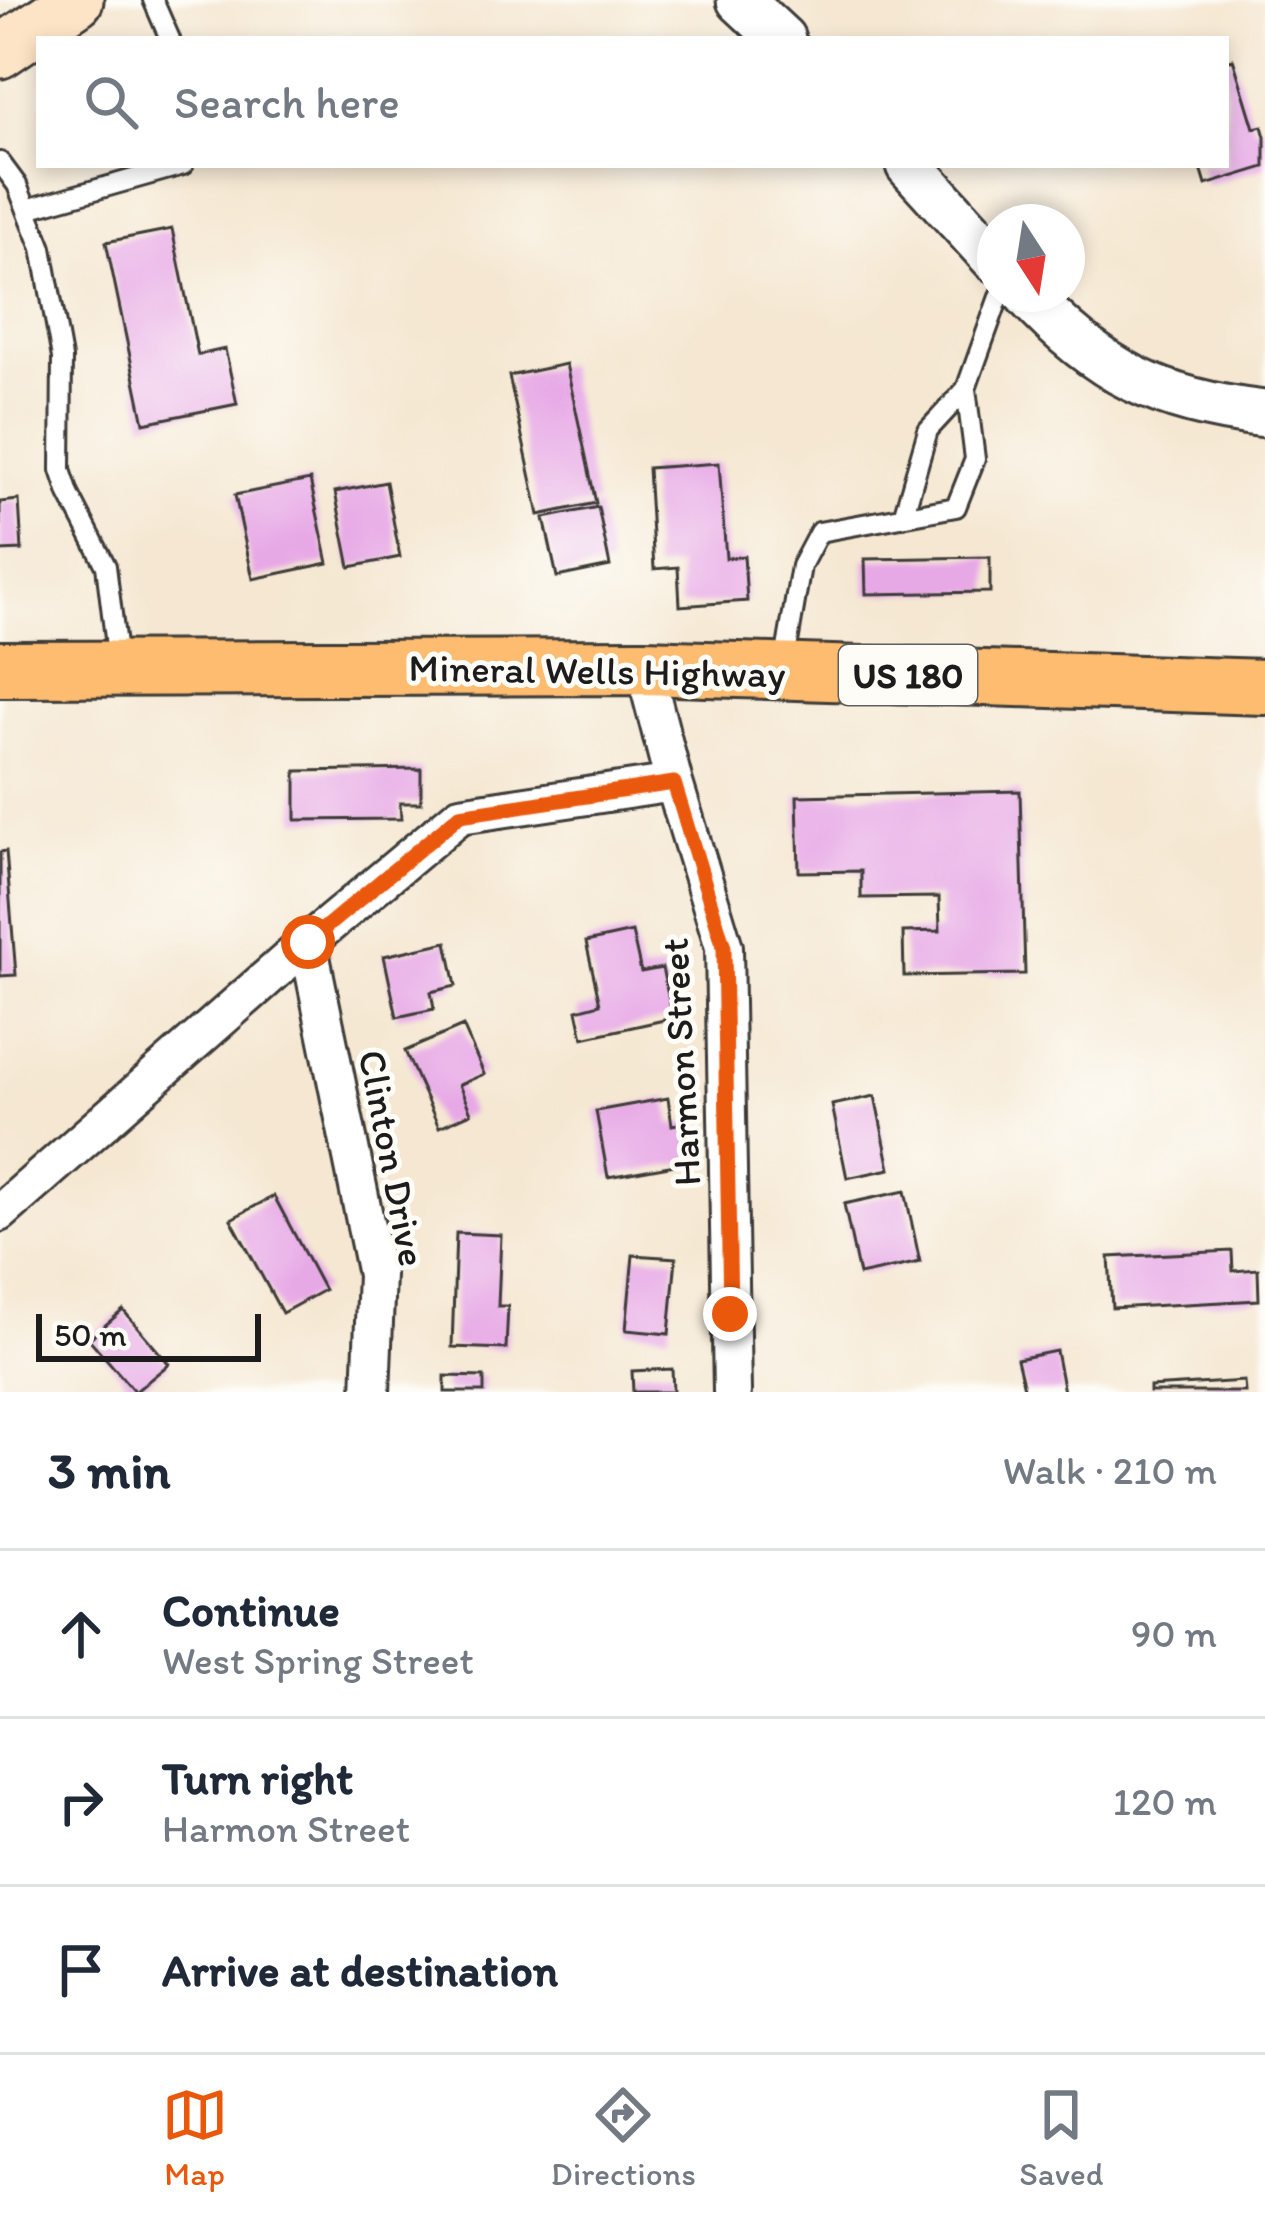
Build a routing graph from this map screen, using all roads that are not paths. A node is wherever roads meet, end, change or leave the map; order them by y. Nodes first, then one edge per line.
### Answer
1 (77, 0) edge
2 (153, 0) edge
3 (740, 0) edge
4 (169, 36) edge
5 (779, 36) edge
6 (0, 52) edge
7 (0, 162) edge
8 (172, 168) edge
9 (912, 168) edge
10 (27, 209) junction
11 (977, 239) edge
12 (994, 312) edge
13 (1043, 312) edge
14 (966, 389) junction
15 (1265, 414) edge
16 (903, 517) junction
17 (644, 667) junction
18 (0, 669) edge
19 (119, 669) junction
20 (784, 671) junction
21 (1265, 687) edge
22 (674, 783) junction
23 (308, 942) junction
24 (0, 1214) edge
25 (370, 1392) edge
26 (732, 1392) edge

1 - 6 main road
2 - 4 lane
3 - 5 street
7 - 10 lane
8 - 10 lane
9 - 11 street
10 - 19 lane
12 - 14 lane
13 - 15 street
14 - 16 lane
14 - 16 lane
16 - 20 lane
17 - 19 main road, Mineral Wells Highway / US 180
17 - 20 main road, Mineral Wells Highway / US 180
17 - 22 street, Harmon Street
18 - 19 main road, Mineral Wells Highway / US 180
20 - 21 main road, Mineral Wells Highway / US 180
22 - 23 street
22 - 26 street, Harmon Street
23 - 24 street
23 - 25 street, Clinton Drive

